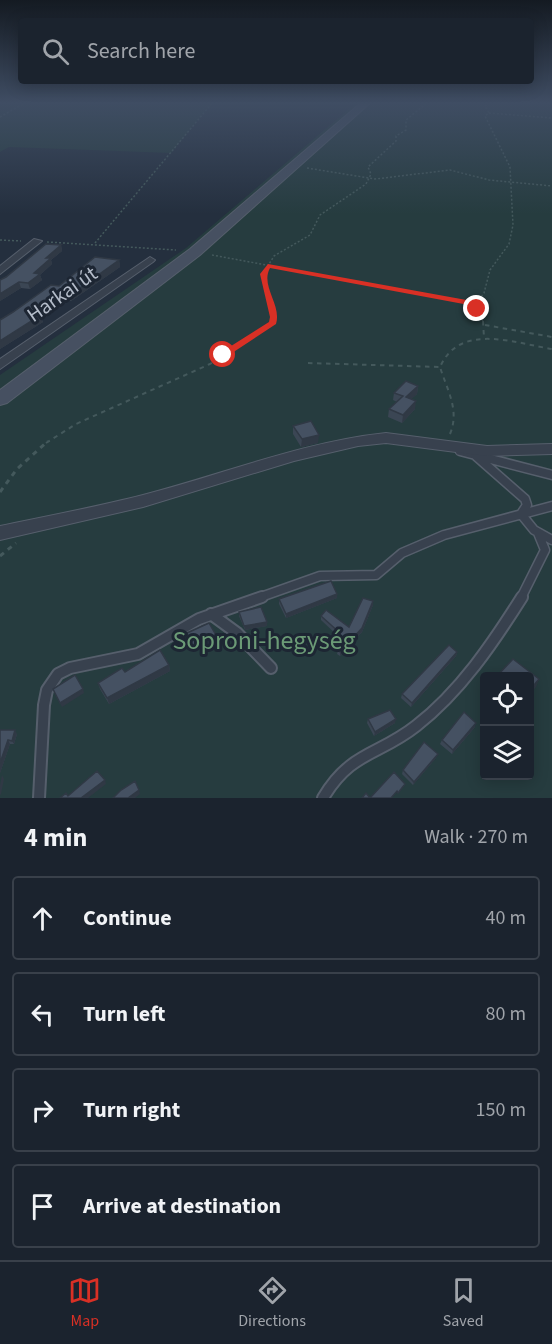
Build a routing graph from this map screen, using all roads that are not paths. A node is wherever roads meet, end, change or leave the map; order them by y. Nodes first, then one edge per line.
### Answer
1 (326, 139) edge
2 (37, 242) dead end
3 (150, 260) dead end
4 (0, 271) edge
5 (0, 365) edge
6 (0, 399) edge
7 (443, 447) junction
8 (552, 449) edge
9 (476, 456) junction
10 (552, 476) edge
11 (552, 506) edge
12 (521, 514) junction
13 (0, 533) edge
14 (538, 533) junction
15 (552, 540) edge
16 (211, 614) junction
17 (271, 668) dead end
18 (39, 798) edge
19 (323, 798) edge

1 - 6 main road
2 - 4 street
3 - 5 street, Harkai út
7 - 8 street
7 - 9 lane
7 - 13 street
9 - 10 lane
9 - 12 lane
11 - 12 lane
12 - 14 lane
12 - 16 lane
14 - 15 lane
14 - 19 lane
16 - 17 lane
16 - 18 lane

